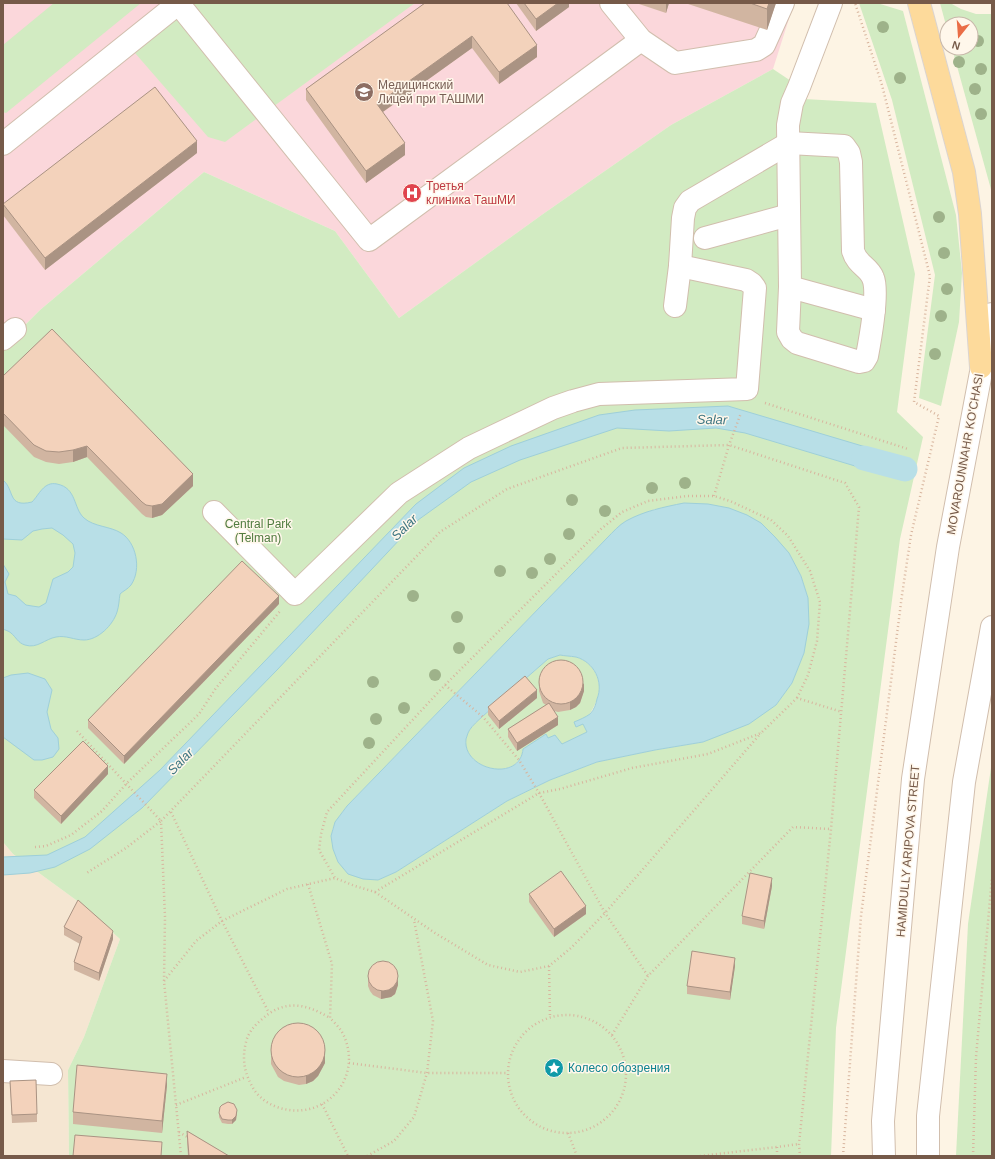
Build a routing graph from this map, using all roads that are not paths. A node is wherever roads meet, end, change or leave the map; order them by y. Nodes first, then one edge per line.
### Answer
1 (178, 3) edge
2 (610, 3) edge
3 (783, 3) edge
4 (831, 3) edge
5 (919, 3) edge
6 (642, 40) junction
7 (788, 143) junction
8 (3, 144) edge
9 (789, 215) junction
10 (705, 238) dead end
11 (680, 266) junction
12 (790, 287) junction
13 (675, 306) dead end
14 (874, 310) junction
15 (992, 314) edge
16 (981, 367) junction
17 (214, 512) dead end
18 (948, 547) joint
19 (992, 627) edge
20 (3, 1071) edge
21 (51, 1074) dead end
22 (884, 1156) edge
23 (928, 1156) edge

1 - 6 street
1 - 8 street
2 - 6 street
3 - 6 street
4 - 7 street
5 - 16 main road
7 - 9 street
7 - 11 street
7 - 14 street
9 - 10 street
9 - 12 street
11 - 13 street
11 - 17 street
12 - 14 street
12 - 14 street
15 - 16 street, MOVAROUNNAHR KO'CHASI
16 - 18 street, MOVAROUNNAHR KO'CHASI
18 - 22 street, HAMIDULLY ARIPOVA STREET
19 - 23 street
20 - 21 street

